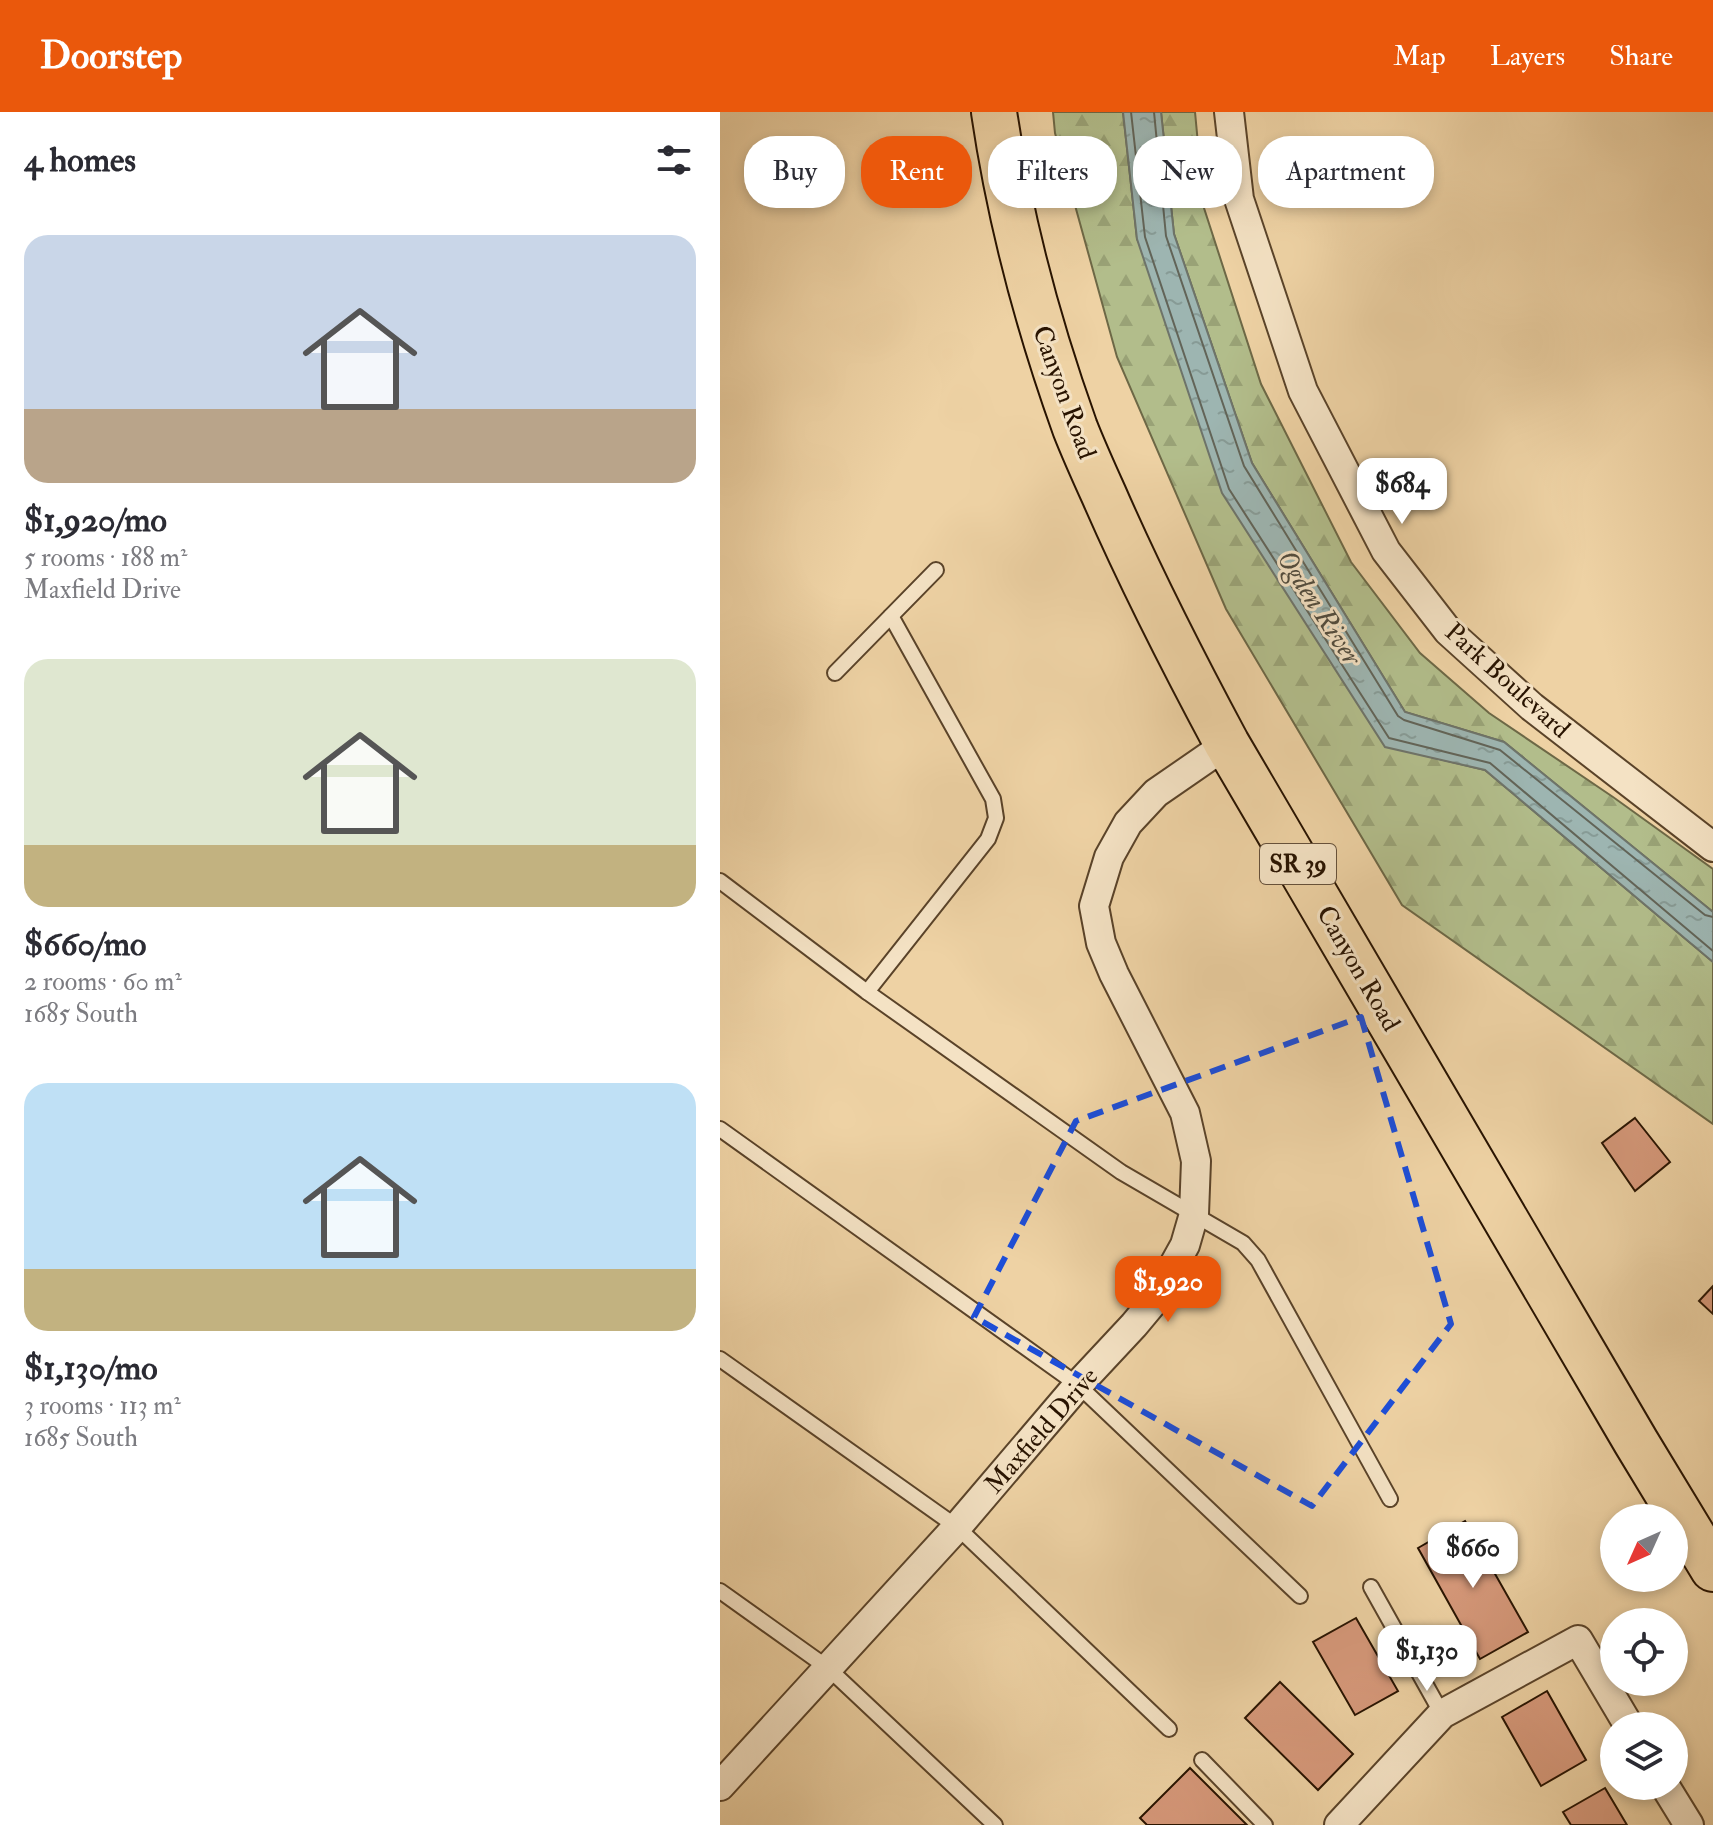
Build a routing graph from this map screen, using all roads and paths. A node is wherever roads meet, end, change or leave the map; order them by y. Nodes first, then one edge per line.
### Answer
1 (994, 112) edge
2 (1229, 112) edge
3 (936, 570) dead end
4 (891, 616) junction
5 (835, 673) dead end
6 (1227, 744) junction
7 (1713, 847) edge
8 (720, 881) edge
9 (867, 992) junction
10 (720, 1129) edge
11 (1194, 1214) junction
12 (720, 1359) edge
13 (1078, 1385) junction
14 (1390, 1499) dead end
15 (957, 1527) junction
16 (1713, 1569) edge
17 (1371, 1587) dead end
18 (720, 1591) edge
19 (1300, 1596) dead end
20 (828, 1668) junction
21 (1621, 1712) edge
22 (1442, 1714) junction
23 (1169, 1729) dead end
24 (1202, 1760) dead end
25 (720, 1786) edge
26 (1674, 1800) edge
27 (995, 1825) edge
28 (1265, 1825) edge
29 (1339, 1825) edge
30 (1689, 1825) edge

1 - 6 main road, Canyon Road / SR 39
2 - 7 street, Park Boulevard
3 - 4 lane
4 - 5 lane
4 - 9 lane
6 - 11 street, Maxfield Drive
6 - 16 main road, Canyon Road / SR 39
8 - 9 lane
9 - 11 lane
10 - 13 lane
11 - 13 street, Maxfield Drive
11 - 14 lane
12 - 15 lane
13 - 15 street, Maxfield Drive
13 - 19 lane
15 - 20 street, Maxfield Drive
15 - 23 lane
17 - 22 lane
18 - 20 lane
20 - 25 street, Maxfield Drive
20 - 27 lane
21 - 22 street
22 - 29 street
24 - 28 lane
26 - 30 street

